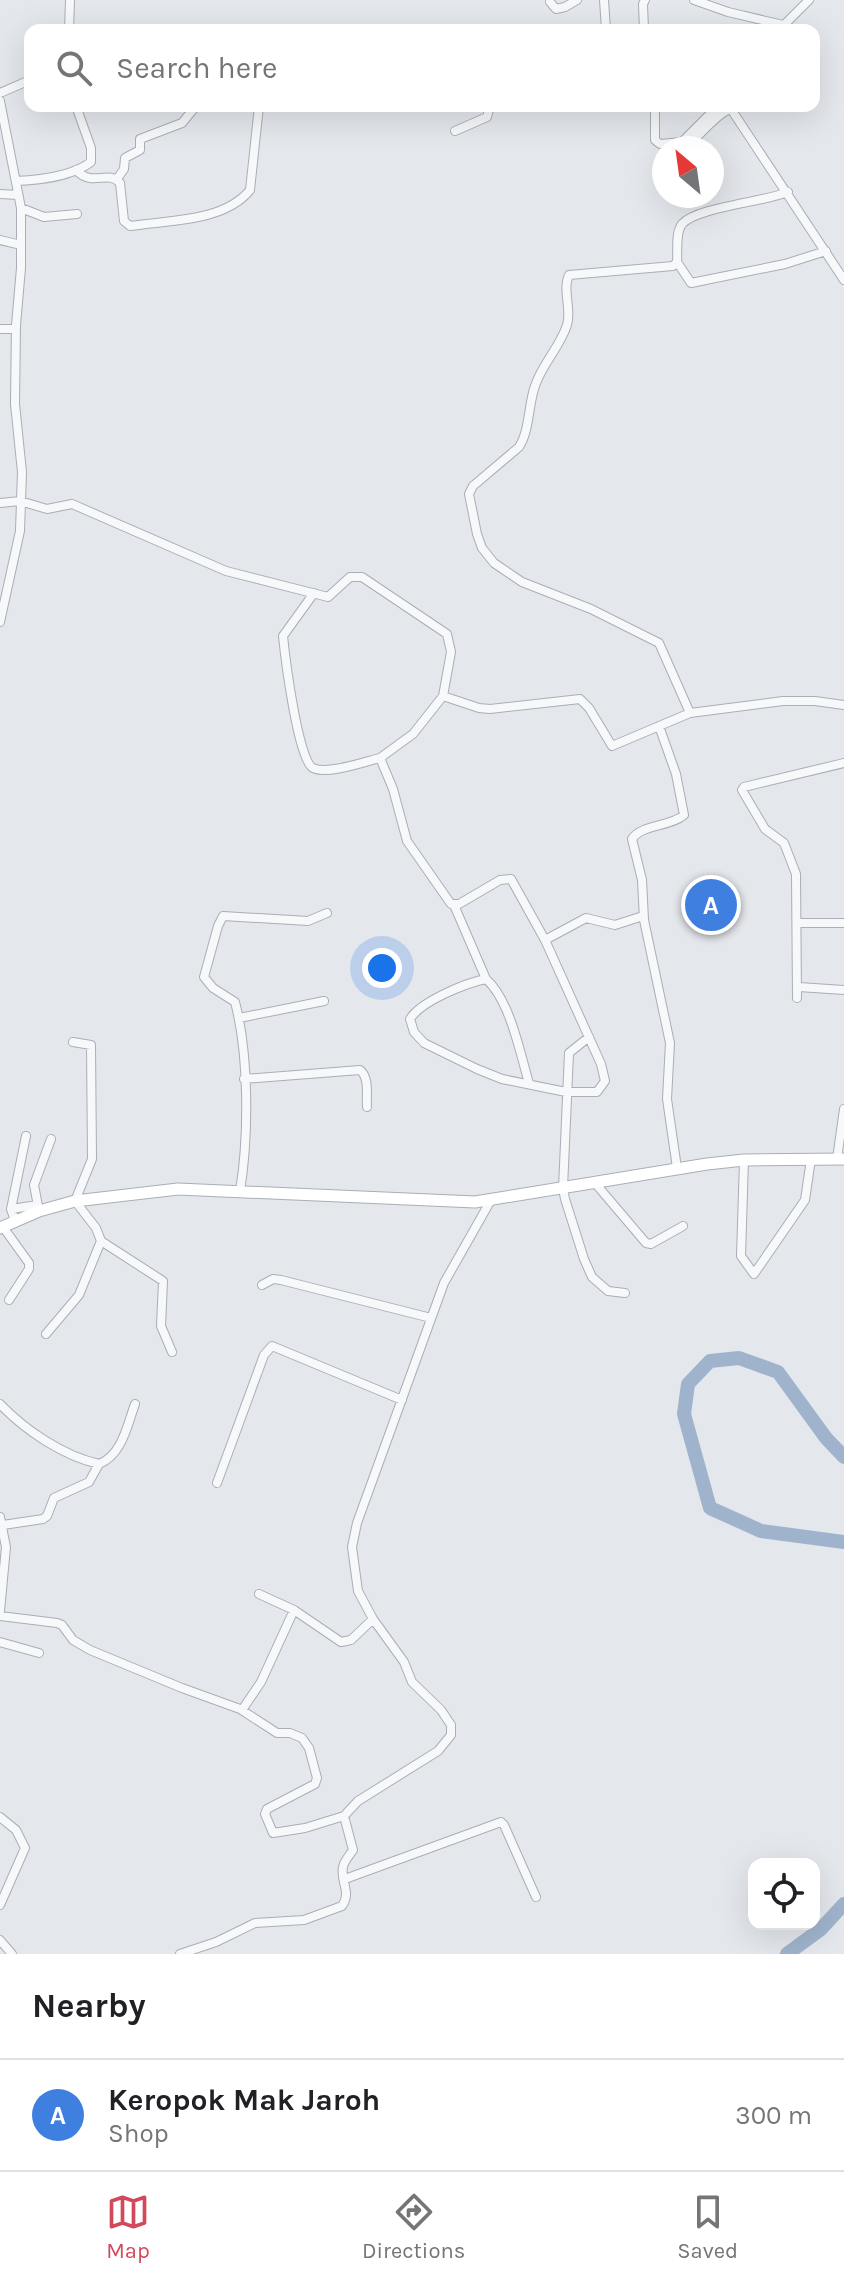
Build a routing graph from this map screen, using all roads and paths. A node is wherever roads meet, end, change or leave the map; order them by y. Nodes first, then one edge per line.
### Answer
1 (70, 0) edge
2 (577, 0) edge
3 (604, 0) edge
4 (645, 0) edge
5 (694, 0) edge
6 (809, 0) edge
7 (550, 2) dead end
8 (786, 22) edge
9 (69, 24) edge
10 (606, 24) edge
11 (644, 24) edge
12 (24, 83) edge
13 (0, 93) edge
14 (0, 101) edge
15 (78, 112) edge
16 (191, 112) edge
17 (258, 112) edge
18 (488, 112) edge
19 (655, 112) edge
20 (714, 112) edge
21 (723, 112) edge
22 (733, 112) edge
23 (455, 131) dead end
24 (700, 136) edge
25 (76, 170) junction
26 (117, 179) junction
27 (16, 181) junction
28 (0, 194) edge
29 (18, 195) junction
30 (781, 195) junction
31 (21, 208) junction
32 (77, 214) dead end
33 (0, 240) edge
34 (21, 245) junction
35 (820, 254) junction
36 (677, 262) junction
37 (844, 280) edge
38 (0, 329) edge
39 (16, 329) junction
40 (20, 501) junction
41 (0, 503) edge
42 (314, 593) junction
43 (0, 622) edge
44 (443, 696) junction
45 (844, 705) edge
46 (690, 713) junction
47 (659, 726) junction
48 (380, 758) junction
49 (844, 763) edge
50 (454, 905) junction
51 (327, 913) dead end
52 (643, 916) junction
53 (797, 923) junction
54 (844, 923) edge
55 (545, 940) junction
56 (486, 979) junction
57 (799, 987) junction
58 (844, 990) edge
59 (797, 998) dead end
60 (324, 1001) dead end
61 (239, 1018) junction
62 (589, 1037) junction
63 (73, 1042) dead end
64 (244, 1079) junction
65 (529, 1083) junction
66 (566, 1092) junction
67 (367, 1107) dead end
68 (844, 1109) edge
69 (26, 1136) dead end
70 (51, 1139) dead end
71 (811, 1159) junction
72 (840, 1159) edge
73 (744, 1160) junction
74 (677, 1168) junction
75 (595, 1183) junction
76 (563, 1188) junction
77 (240, 1191) junction
78 (491, 1200) junction
79 (75, 1201) junction
80 (39, 1208) junction
81 (11, 1209) junction
82 (15, 1221) junction
83 (683, 1226) dead end
84 (1, 1227) edge
85 (101, 1241) junction
86 (262, 1285) dead end
87 (625, 1293) dead end
88 (9, 1300) dead end
89 (431, 1318) junction
90 (46, 1334) dead end
91 (172, 1352) dead end
92 (402, 1400) junction
93 (0, 1404) edge
94 (135, 1404) dead end
95 (99, 1464) junction
96 (217, 1483) dead end
97 (2, 1521) edge
98 (259, 1594) dead end
99 (294, 1610) junction
100 (0, 1614) edge
101 (373, 1619) junction
102 (0, 1642) edge
103 (39, 1653) dead end
104 (242, 1710) junction
105 (344, 1816) junction
106 (0, 1817) edge
107 (345, 1879) junction
108 (536, 1897) dead end
109 (0, 1905) edge
110 (0, 1940) edge
111 (12, 1954) edge
112 (180, 1954) edge

1 - 9 street
2 - 7 street
3 - 10 street
4 - 11 street
5 - 8 street
6 - 8 street
12 - 13 street
14 - 27 street
15 - 25 street
16 - 26 street
17 - 26 street
18 - 23 street
19 - 20 street
21 - 24 street
22 - 30 street
25 - 26 street
25 - 27 street
27 - 29 street
28 - 29 street
29 - 31 street
30 - 35 street
30 - 36 street
31 - 32 street
31 - 34 street
33 - 34 street
34 - 39 street
35 - 36 street
35 - 37 street
36 - 46 street
38 - 39 street
39 - 40 street
40 - 41 street
40 - 42 street
40 - 43 street
42 - 44 street
42 - 48 street
44 - 47 street
44 - 48 street
45 - 46 street
46 - 47 street
47 - 52 street
48 - 50 street
49 - 53 street
50 - 55 street
50 - 56 street
51 - 61 street
52 - 55 street
52 - 74 street
53 - 54 street
53 - 57 street
55 - 62 street
56 - 65 street
56 - 65 street
57 - 58 street
57 - 59 street
60 - 61 street
61 - 64 street
62 - 66 street
62 - 66 street
63 - 79 street
64 - 67 street
64 - 77 street
65 - 66 street
66 - 76 street
68 - 72 street
69 - 81 street
70 - 80 street
71 - 72 main road
71 - 73 main road
71 - 73 street
73 - 74 main road
74 - 75 main road
75 - 76 main road
75 - 83 street
76 - 78 main road
76 - 87 street
77 - 78 main road
77 - 79 main road
78 - 89 street
79 - 80 main road
79 - 85 street
80 - 81 street
80 - 82 main road
81 - 82 street
82 - 84 main road
84 - 88 street
85 - 90 street
85 - 91 street
86 - 89 street
89 - 92 street
92 - 96 street
92 - 101 street
93 - 95 street
94 - 95 street
95 - 97 street
97 - 100 street
98 - 99 street
99 - 101 street
99 - 104 street
100 - 104 street
101 - 105 street
102 - 103 street
104 - 105 street
105 - 107 street
106 - 109 street
107 - 108 street
107 - 112 street
110 - 111 street

